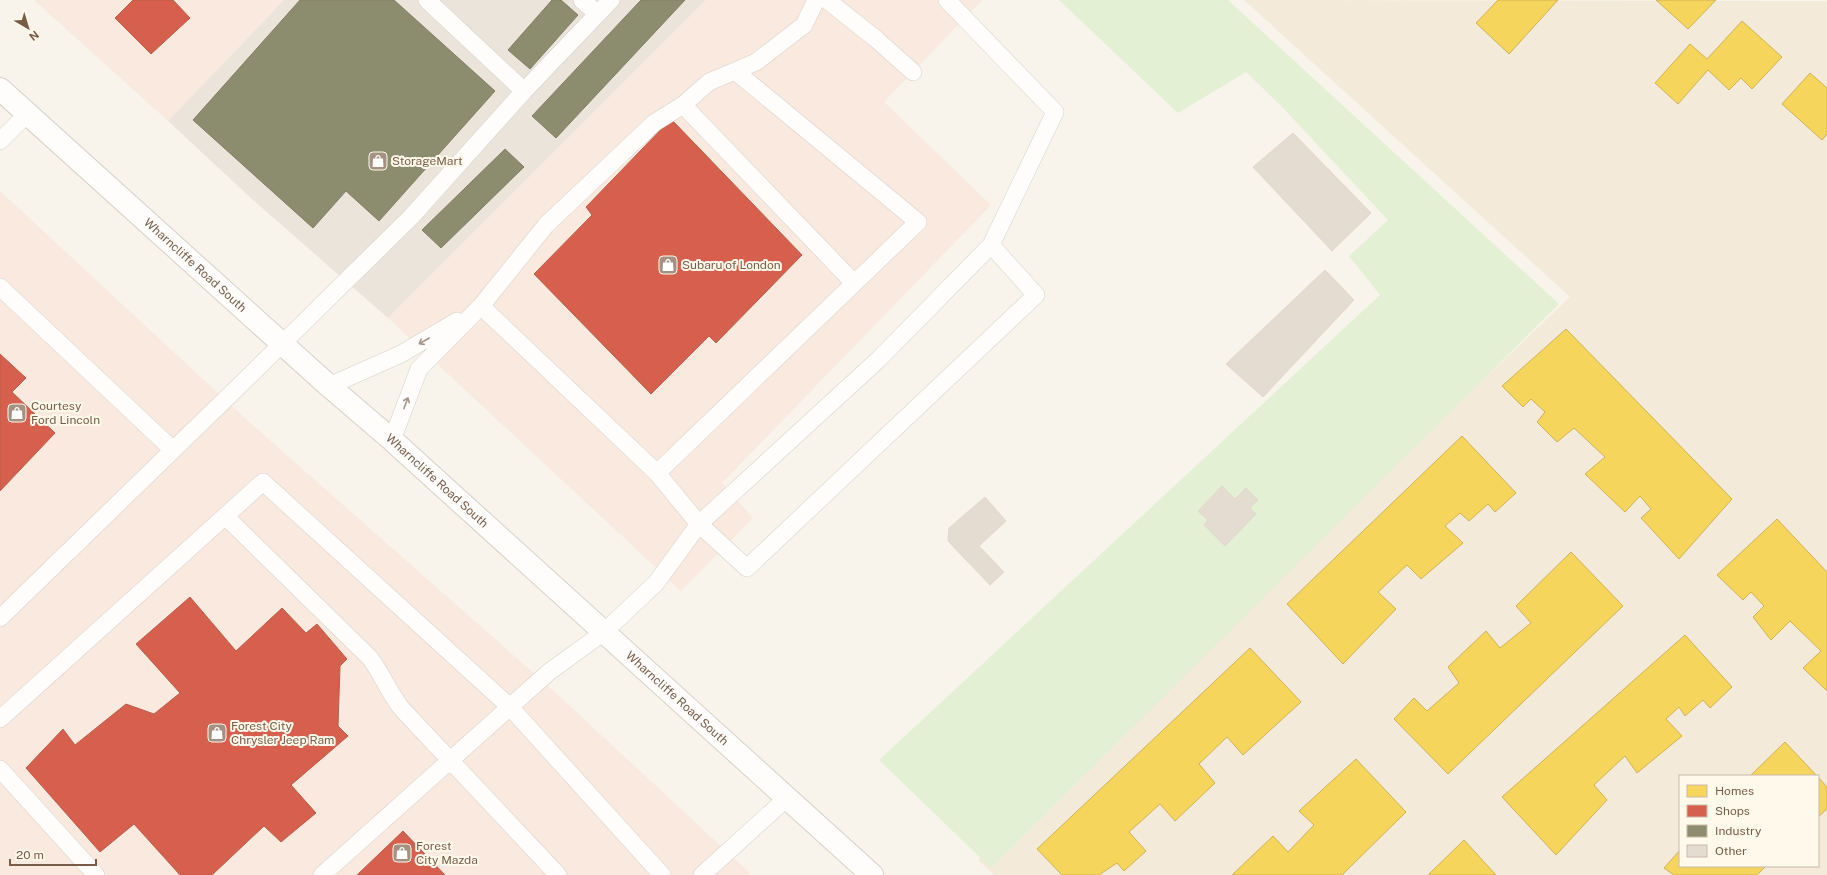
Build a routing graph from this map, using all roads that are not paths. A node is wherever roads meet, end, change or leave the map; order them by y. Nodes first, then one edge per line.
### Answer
1 (427, 0) edge
2 (582, 0) edge
3 (611, 0) edge
4 (816, 0) edge
5 (827, 0) edge
6 (948, 0) edge
7 (598, 14) junction
8 (735, 71) junction
9 (913, 72) dead end
10 (0, 88) edge
11 (524, 91) junction
12 (683, 105) junction
13 (28, 113) junction
14 (0, 141) edge
15 (991, 245) junction
16 (854, 283) junction
17 (0, 287) edge
18 (481, 306) junction
19 (282, 343) junction
20 (330, 386) junction
21 (392, 440) junction
22 (173, 450) junction
23 (657, 473) junction
24 (225, 516) junction
25 (699, 524) junction
26 (0, 618) edge
27 (604, 632) junction
28 (510, 707) junction
29 (0, 719) edge
30 (451, 760) junction
31 (0, 769) edge
32 (787, 798) junction
33 (96, 875) edge
34 (322, 875) edge
35 (558, 875) edge
36 (662, 875) edge
37 (702, 875) edge
38 (872, 875) edge

1 - 11 lane
2 - 7 lane
3 - 7 lane
4 - 8 lane
5 - 9 lane
6 - 15 lane
7 - 11 lane
8 - 12 lane
8 - 16 lane
10 - 13 main road, Wharncliffe Road South
11 - 19 lane
12 - 16 lane
12 - 18 lane
13 - 14 lane
13 - 19 main road, Wharncliffe Road South
15 - 25 lane
15 - 25 lane
16 - 23 lane
17 - 22 lane
18 -> 20 lane
21 -> 18 lane
18 - 23 lane
19 - 20 main road, Wharncliffe Road South
19 - 22 lane
20 - 21 main road, Wharncliffe Road South
21 - 27 main road, Wharncliffe Road South
22 - 26 lane
23 - 25 lane
24 - 28 lane
24 - 29 lane
24 - 30 lane
25 - 27 lane
27 - 28 lane
27 - 32 main road, Wharncliffe Road South
28 - 30 lane
28 - 36 lane
30 - 34 lane
30 - 35 lane
31 - 33 lane
32 - 37 lane
32 - 38 main road, Wharncliffe Road South

